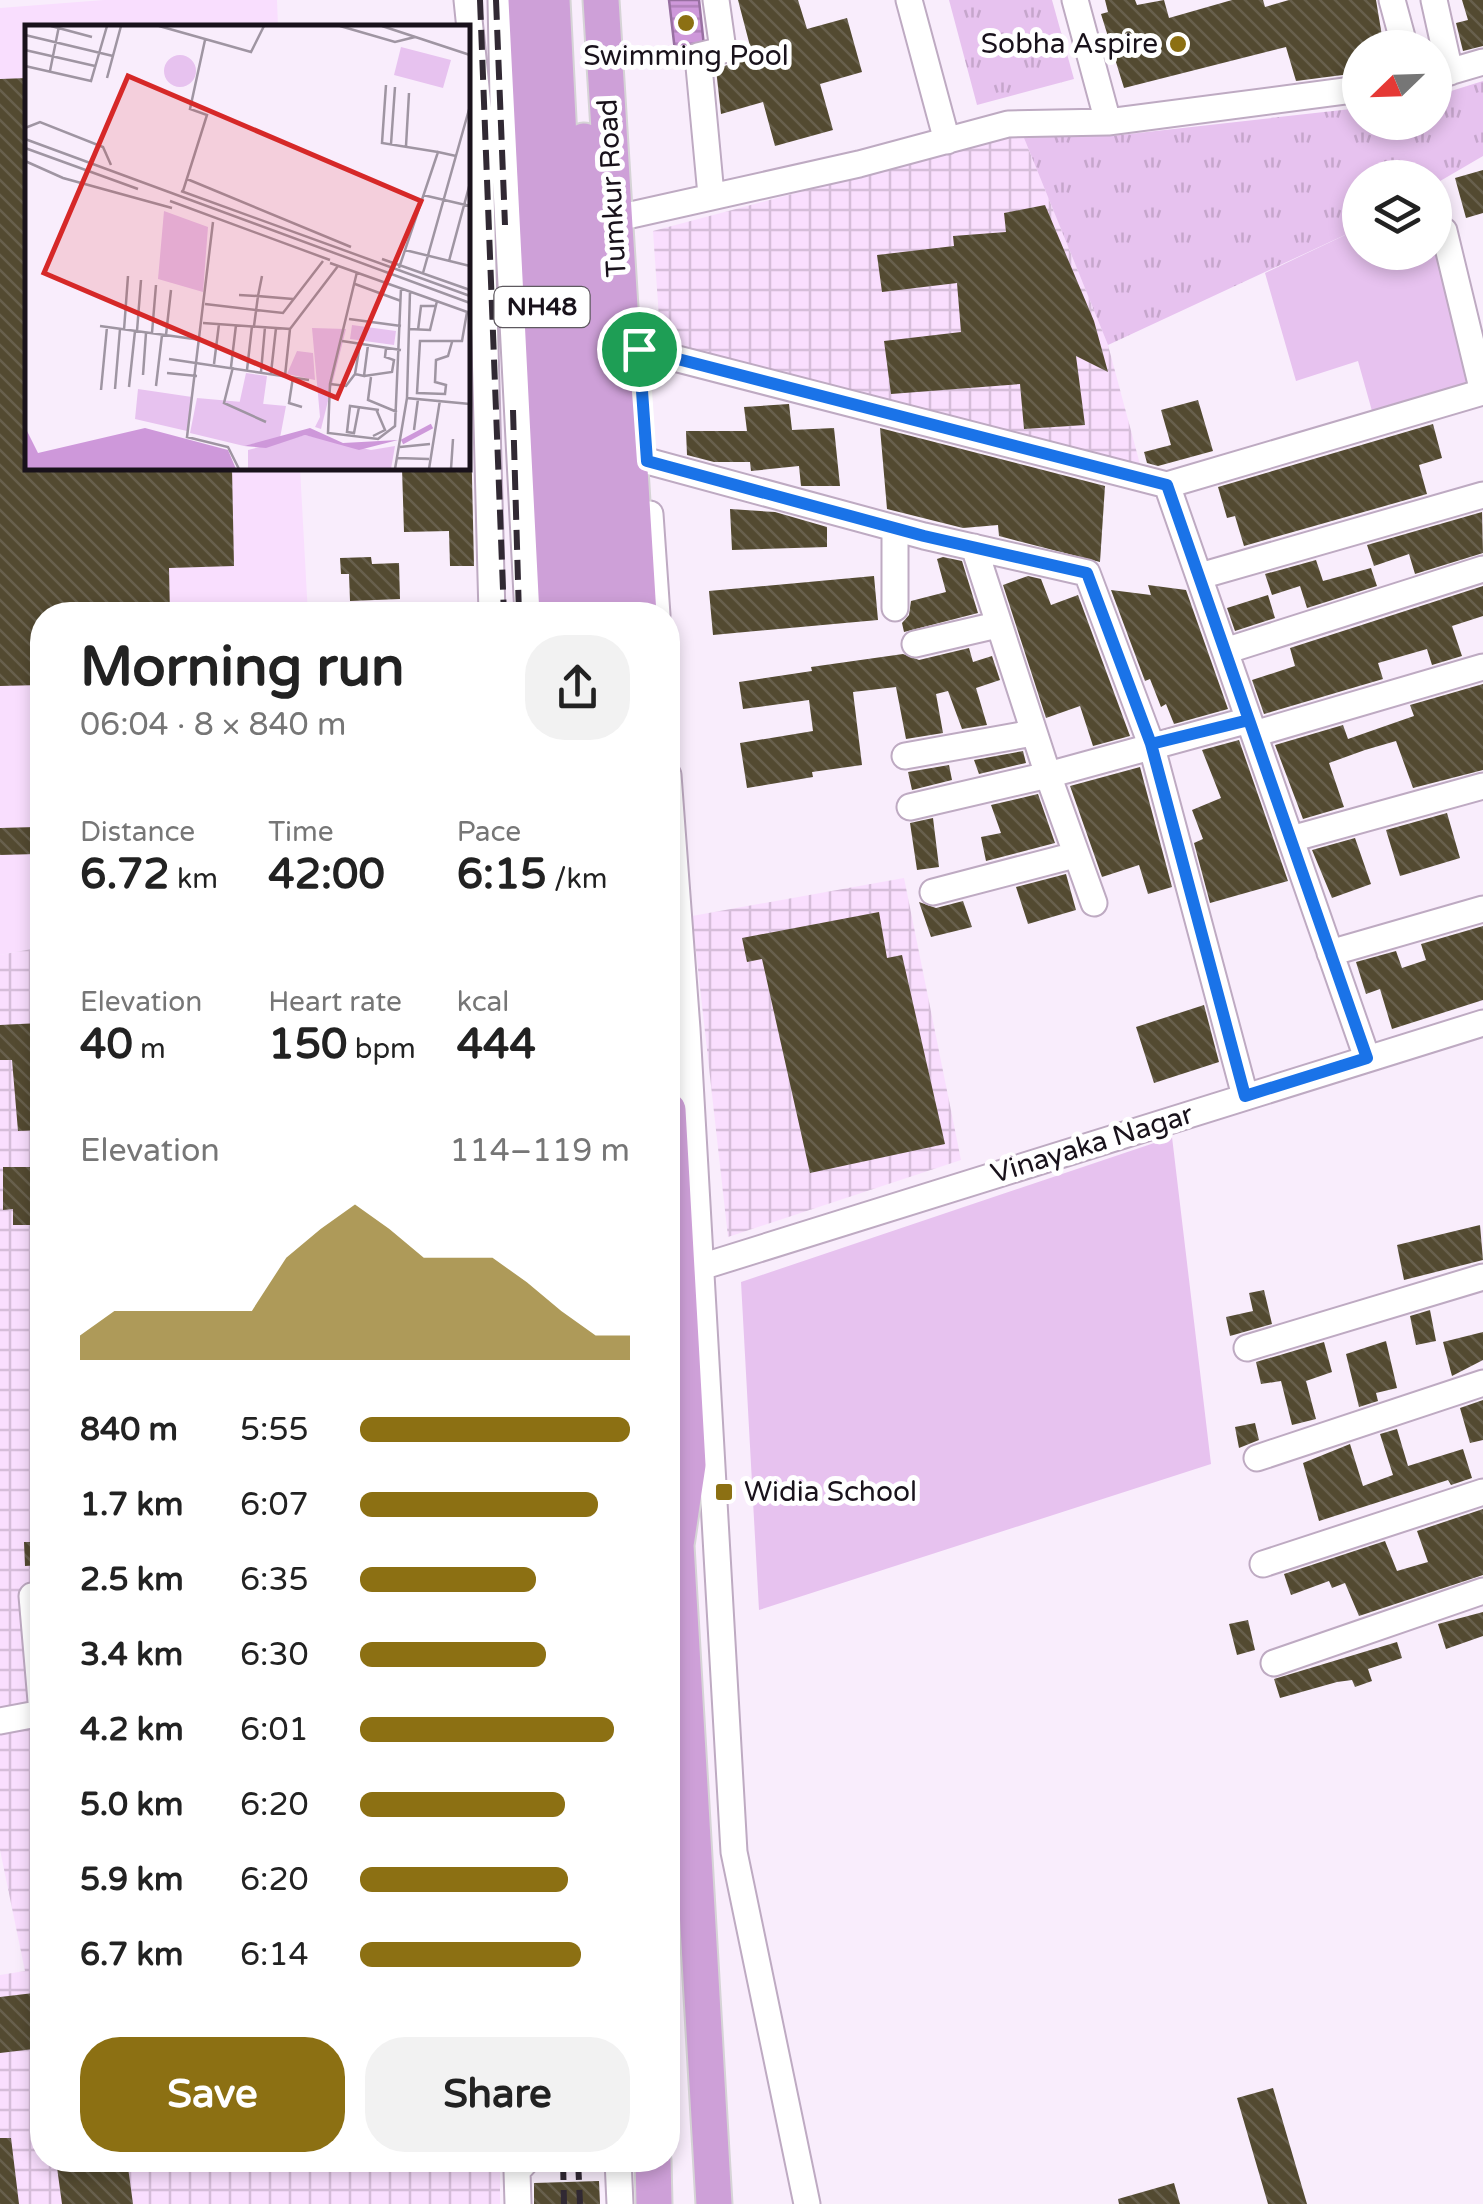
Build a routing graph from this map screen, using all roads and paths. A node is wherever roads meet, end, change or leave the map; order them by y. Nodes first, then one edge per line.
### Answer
1 (468, 0) edge
2 (501, 0) edge
3 (526, 0) edge
4 (552, 0) edge
5 (577, 0) edge
6 (601, 0) edge
7 (618, 0) edge
8 (716, 0) edge
9 (909, 0) edge
10 (1077, 0) edge
11 (1392, 0) edge
12 (1434, 0) edge
13 (1400, 30) edge
14 (1437, 30) edge
15 (1483, 62) edge
16 (1452, 71) edge
17 (1342, 91) edge
18 (1108, 122) junction
19 (947, 140) junction
20 (711, 195) junction
21 (631, 215) junction
22 (1452, 257) edge
23 (1477, 338) edge
24 (639, 349) junction
25 (1483, 392) edge
26 (647, 461) junction
27 (1167, 485) junction
28 (1483, 496) edge
29 (895, 528) junction
30 (974, 548) junction
31 (1483, 569) edge
32 (1200, 576) junction
33 (492, 602) edge
34 (527, 602) edge
35 (556, 602) edge
36 (582, 602) edge
37 (608, 602) edge
38 (638, 602) edge
39 (656, 602) edge
40 (895, 608) dead end
41 (997, 625) junction
42 (915, 644) dead end
43 (1225, 651) junction
44 (1483, 667) edge
45 (1252, 727) junction
46 (1033, 733) junction
47 (1151, 744) junction
48 (905, 756) dead end
49 (1048, 776) junction
50 (1483, 786) edge
51 (910, 807) dead end
52 (1291, 839) junction
53 (1075, 855) junction
54 (934, 892) dead end
55 (1094, 903) dead end
56 (1483, 909) edge
57 (1330, 952) junction
58 (680, 955) edge
59 (1483, 1023) edge
60 (1367, 1058) junction
61 (1245, 1096) junction
62 (701, 1267) junction
63 (1483, 1277) edge
64 (680, 1323) edge
65 (1246, 1348) dead end
66 (1483, 1383) edge
67 (1256, 1458) dead end
68 (1483, 1492) edge
69 (680, 1498) edge
70 (1263, 1564) dead end
71 (1483, 1591) edge
72 (680, 1660) edge
73 (1274, 1663) dead end
74 (30, 1716) edge
75 (0, 1722) edge
76 (517, 2172) edge
77 (619, 2172) edge
78 (653, 2172) edge
79 (518, 2204) edge
80 (620, 2204) edge
81 (654, 2204) edge
82 (714, 2204) edge
83 (807, 2204) edge

1 - 33 street
2 - 34 street
3 - 35 highway, NH48
4 - 36 highway
5 - 37 highway
6 - 38 highway, Tumkur Road / NH48
7 - 21 street
8 - 20 street
9 - 19 street
10 - 18 street
11 - 13 street
12 - 14 street
15 - 16 street
17 - 18 street
18 - 19 street
19 - 20 street
20 - 21 street
21 - 24 street
22 - 23 street
23 - 25 street
24 - 26 street
24 - 27 street
25 - 27 street
26 - 29 street
26 - 39 street
27 - 32 street
28 - 32 street
29 - 30 street
29 - 40 street
30 - 41 street
30 - 47 street
31 - 43 street
32 - 43 street
41 - 42 street
41 - 46 street
43 - 45 street
44 - 45 street
45 - 47 street
45 - 52 street
46 - 48 street
46 - 49 street
47 - 49 street
47 - 61 street
49 - 51 street
49 - 53 street
50 - 52 street
52 - 57 street
53 - 54 street
53 - 55 street
56 - 57 street
57 - 60 street
58 - 62 street
59 - 60 street, Vinayaka Nagar
60 - 61 street, Vinayaka Nagar
61 - 62 street, Vinayaka Nagar
62 - 83 street
63 - 65 street
64 - 69 highway
66 - 67 street
68 - 70 street
71 - 73 street
72 - 82 highway
74 - 75 street
76 - 79 street
77 - 80 street
78 - 81 highway

